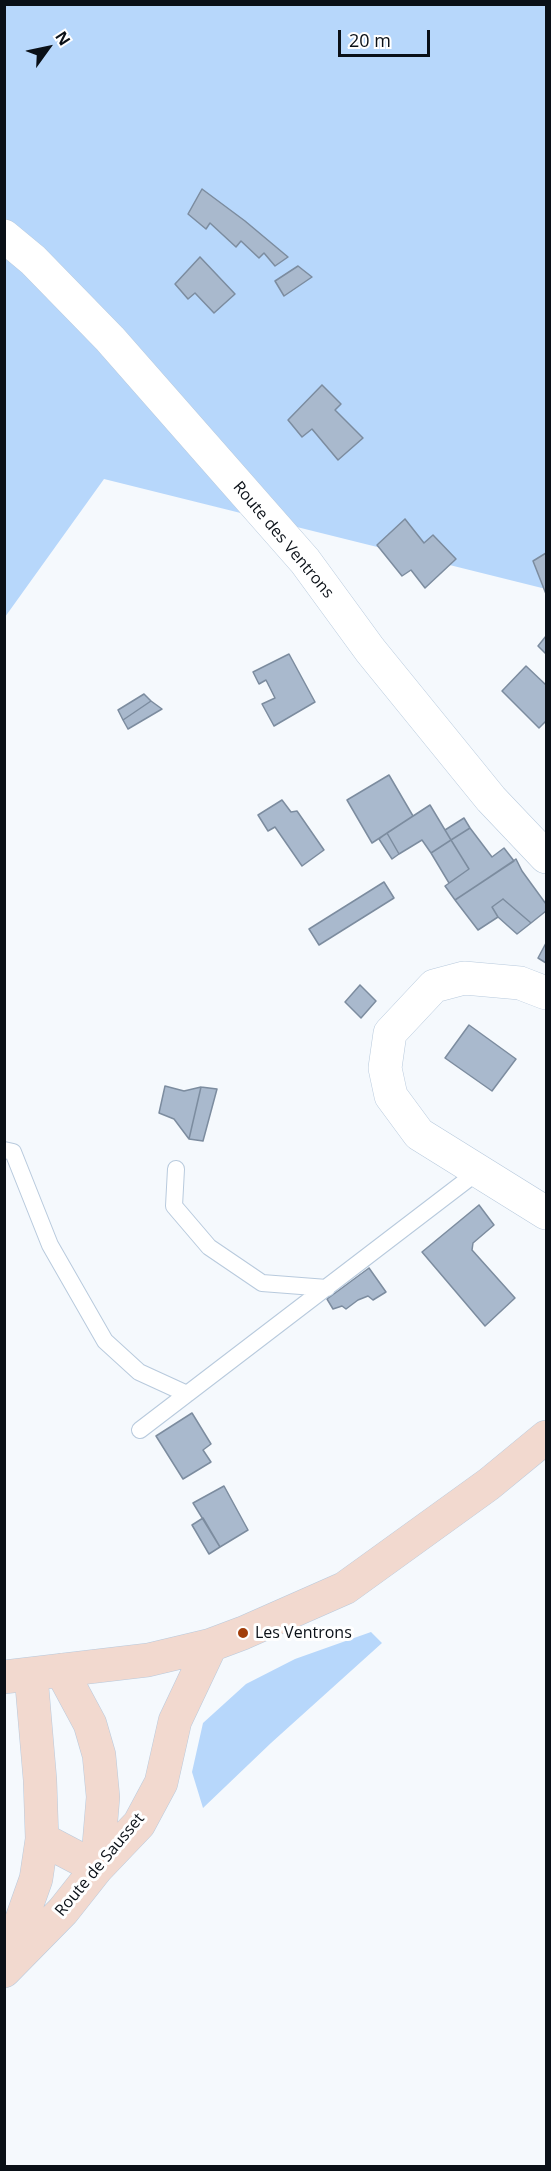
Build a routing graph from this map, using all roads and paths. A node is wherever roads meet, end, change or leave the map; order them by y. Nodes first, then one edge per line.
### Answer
1 (4, 236) edge
2 (546, 857) edge
3 (546, 993) edge
4 (4, 1150) edge
5 (176, 1169) dead end
6 (480, 1170) junction
7 (546, 1213) edge
8 (327, 1288) junction
9 (187, 1394) junction
10 (140, 1430) dead end
11 (546, 1437) edge
12 (211, 1645) junction
13 (32, 1674) edge
14 (42, 1839) junction
15 (97, 1868) junction
16 (4, 1955) edge
17 (4, 1971) edge

1 - 2 street, Route des Ventrons
3 - 6 street
4 - 9 lane
5 - 8 lane
6 - 7 street
6 - 8 lane
8 - 9 lane
9 - 10 lane
11 - 12 main road
12 - 13 main road
12 - 15 main road, Route de Sausset
13 - 14 main road, Route de Sausset
13 - 15 main road
14 - 15 main road
14 - 16 main road, Route de Sausset
15 - 17 main road, Route de Sausset

